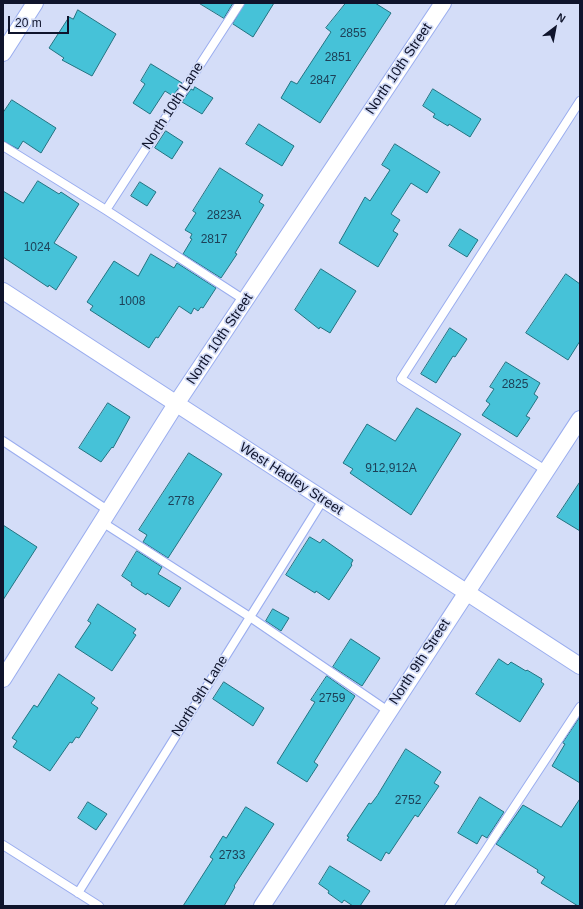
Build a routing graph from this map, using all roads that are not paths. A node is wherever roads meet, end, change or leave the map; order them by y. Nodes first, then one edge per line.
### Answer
1 (35, 3) edge
2 (240, 3) edge
3 (443, 3) edge
4 (3, 53) edge
5 (580, 101) edge
6 (3, 146) edge
7 (106, 210) junction
8 (3, 291) edge
9 (246, 301) junction
10 (176, 404) junction
11 (580, 419) edge
12 (3, 441) edge
13 (547, 471) junction
14 (322, 500) junction
15 (106, 516) junction
16 (466, 592) junction
17 (250, 617) junction
18 (580, 666) edge
19 (3, 680) edge
20 (580, 707) edge
21 (388, 711) junction
22 (3, 845) edge
23 (78, 893) junction
24 (99, 906) edge
25 (262, 906) edge
26 (449, 906) edge

1 - 4 street
2 - 7 lane, North 10th Lane
3 - 9 street, North 10th Street
5 - 13 lane
6 - 7 lane
7 - 9 lane
8 - 10 street, West Hadley Street
9 - 10 street, North 10th Street
10 - 14 street, West Hadley Street
10 - 15 street, North 10th Street
11 - 13 street, North 9th Street
12 - 15 lane
13 - 16 street, North 9th Street
14 - 16 street, West Hadley Street
14 - 17 lane, North 9th Lane
15 - 17 lane
15 - 19 street, North 10th Street
16 - 18 street, West Hadley Street
16 - 21 street, North 9th Street
17 - 21 lane
17 - 23 lane, North 9th Lane
20 - 26 lane
21 - 25 street, North 9th Street
22 - 23 lane
23 - 24 lane

